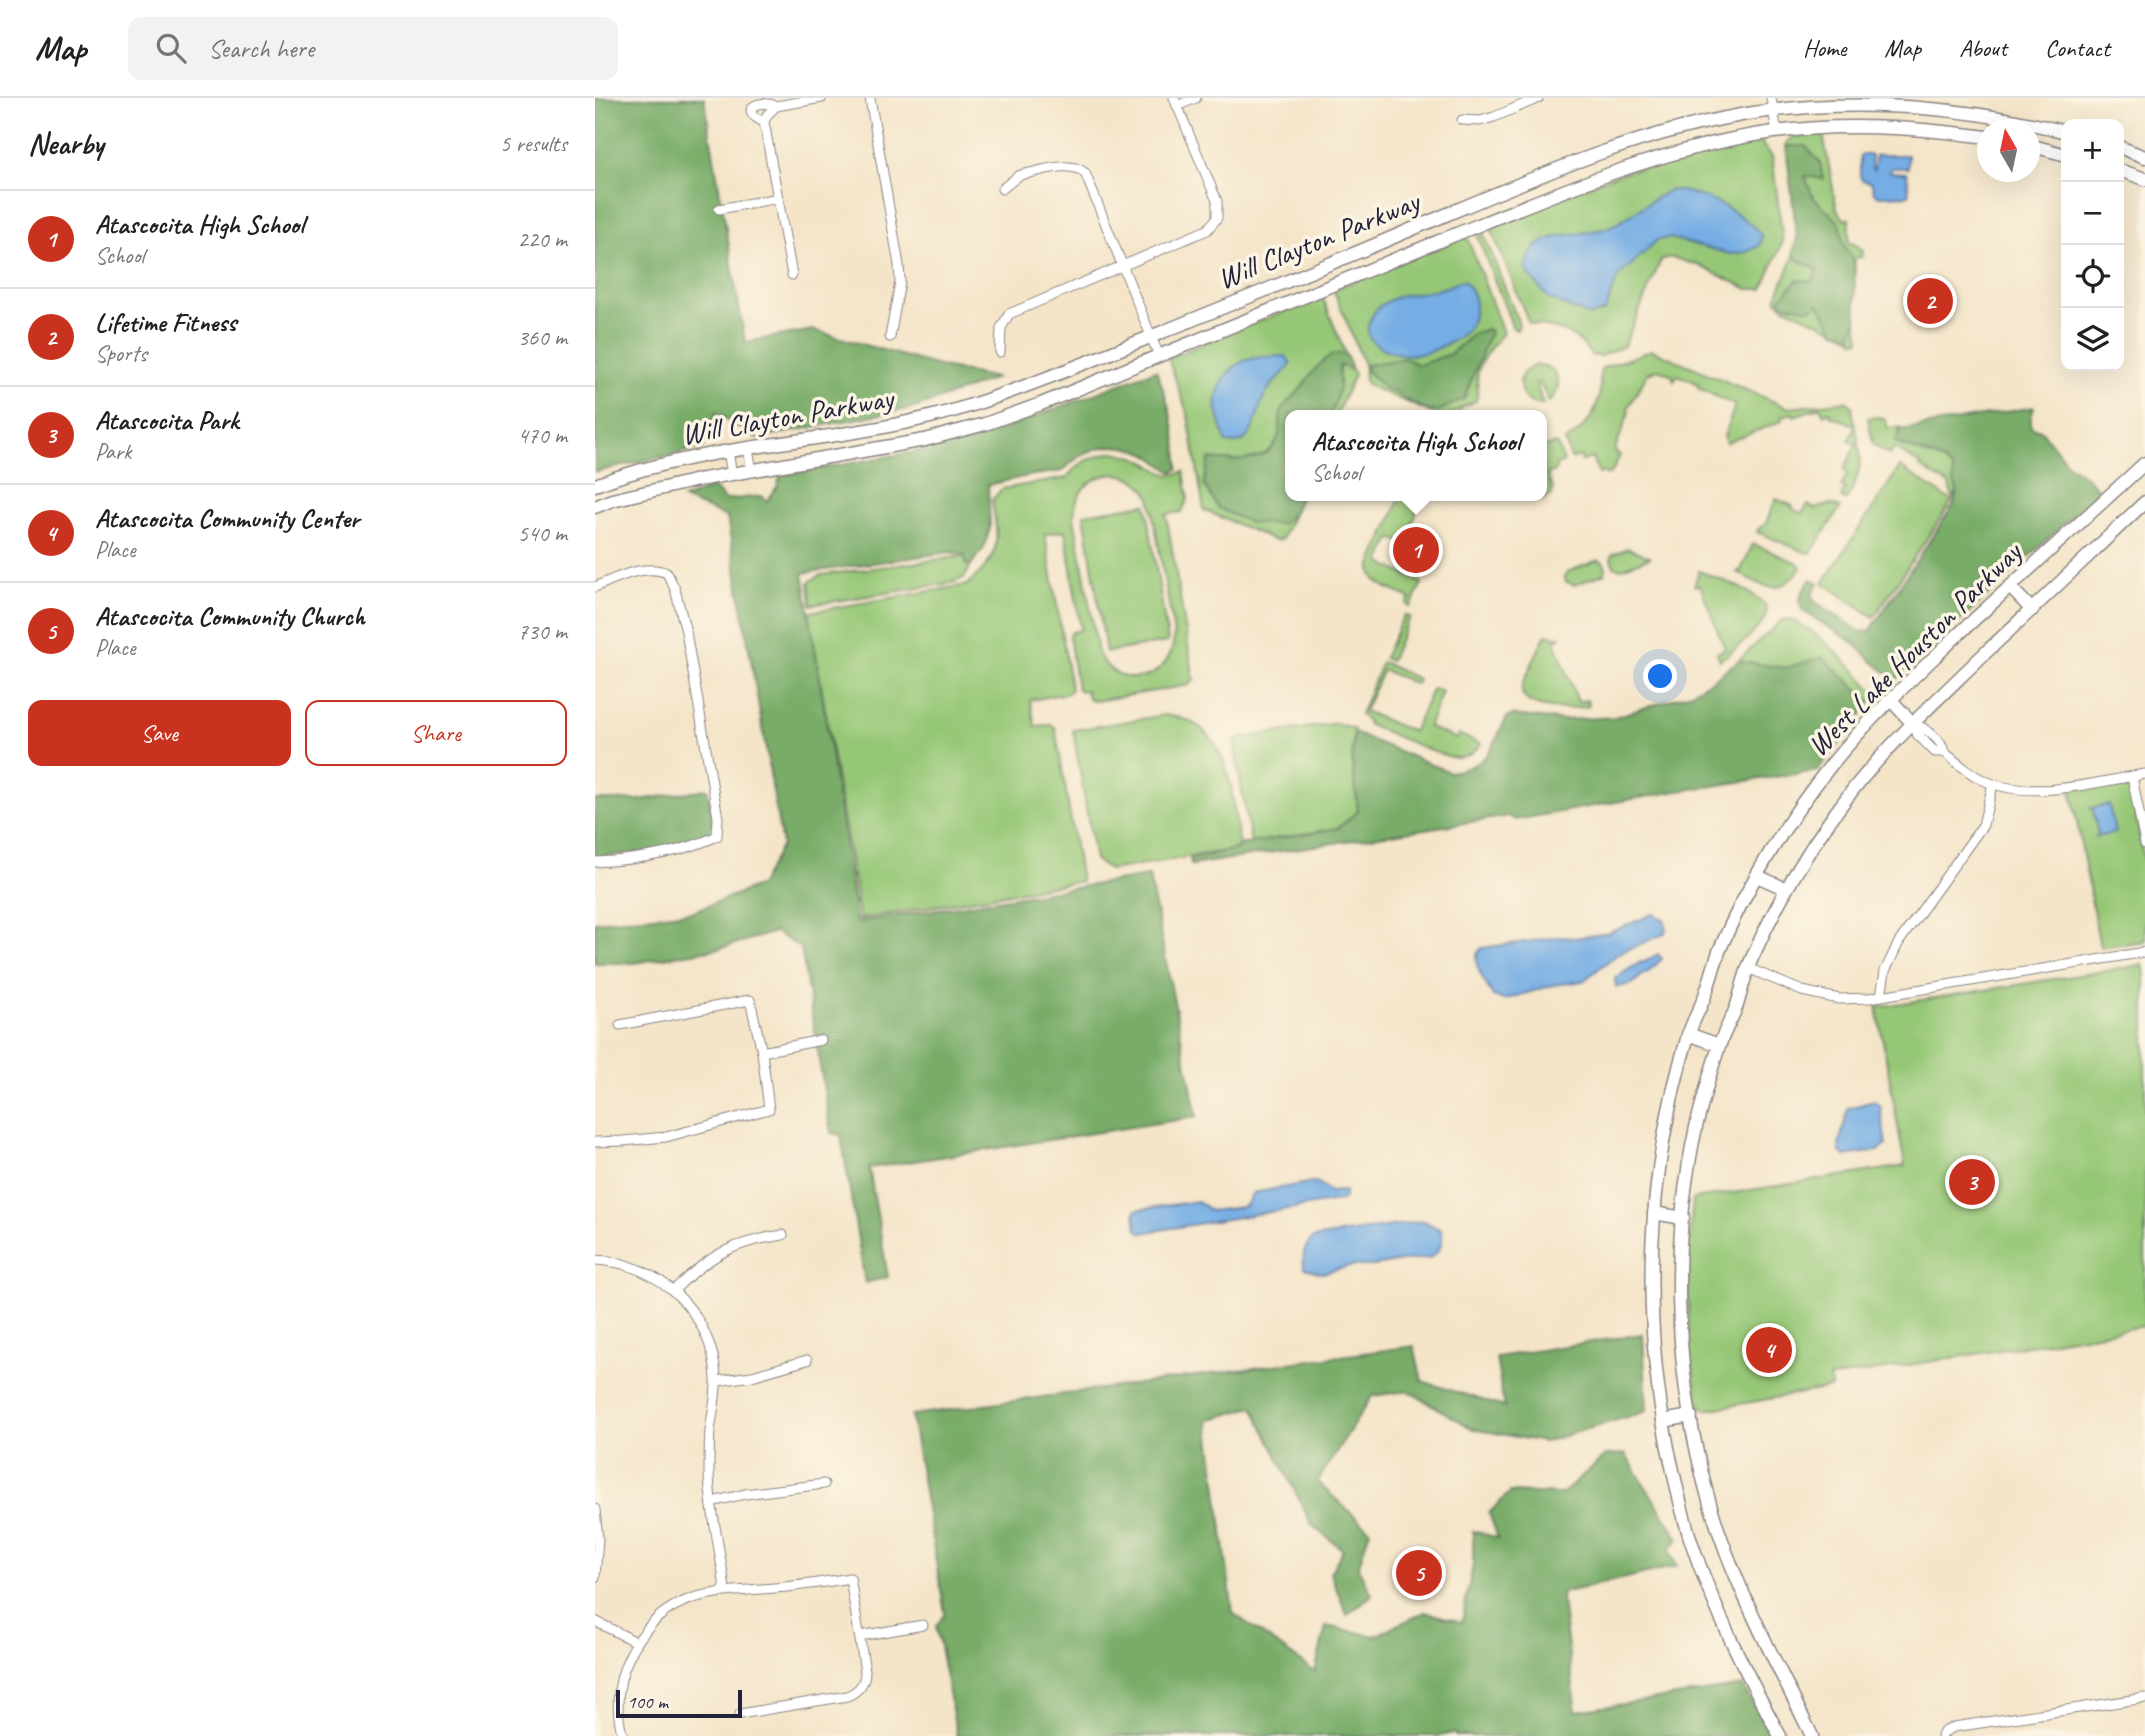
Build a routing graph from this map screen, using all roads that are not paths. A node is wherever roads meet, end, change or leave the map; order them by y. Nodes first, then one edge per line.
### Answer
1 (822, 98) edge
2 (870, 98) edge
3 (1196, 98) edge
4 (1539, 98) edge
5 (1175, 102) edge
6 (1772, 104) edge
7 (776, 106) junction
8 (1462, 120) dead end
9 (764, 122) junction
10 (2061, 131) edge
11 (1777, 132) junction
12 (1977, 136) edge
13 (2040, 148) edge
14 (2124, 149) edge
15 (2061, 154) edge
16 (2145, 157) edge
17 (2124, 172) edge
18 (2145, 179) edge
19 (1002, 189) dead end
20 (778, 198) junction
21 (719, 209) dead end
22 (1123, 265) junction
23 (1316, 270) junction
24 (792, 275) dead end
25 (1324, 288) junction
26 (1152, 336) junction
27 (890, 337) dead end
28 (1000, 352) dead end
29 (1159, 356) junction
30 (748, 449) junction
31 (728, 452) junction
32 (2145, 463) edge
33 (752, 471) junction
34 (732, 474) junction
35 (600, 483) edge
36 (612, 500) junction
37 (2145, 502) edge
38 (595, 507) edge
39 (595, 587) edge
40 (2010, 587) junction
41 (2032, 610) junction
42 (1891, 700) junction
43 (1912, 723) junction
44 (2145, 774) edge
45 (2132, 776) junction
46 (1993, 784) junction
47 (2145, 844) edge
48 (595, 862) edge
49 (1757, 876) junction
50 (1786, 889) junction
51 (2145, 952) edge
52 (1748, 968) junction
53 (1881, 996) junction
54 (620, 1025) dead end
55 (1688, 1034) junction
56 (821, 1040) dead end
57 (1719, 1045) junction
58 (762, 1052) junction
59 (595, 1142) edge
60 (1654, 1213) junction
61 (1683, 1218) junction
62 (783, 1235) dead end
63 (595, 1260) edge
64 (674, 1290) junction
65 (807, 1360) dead end
66 (717, 1381) junction
67 (1691, 1416) junction
68 (1663, 1421) junction
69 (824, 1484) dead end
70 (712, 1502) junction
71 (595, 1508) edge
72 (595, 1577) edge
73 (725, 1590) junction
74 (595, 1621) edge
75 (923, 1625) dead end
76 (860, 1636) junction
77 (636, 1642) junction
78 (2145, 1698) edge
79 (740, 1714) dead end
80 (623, 1736) edge
81 (1780, 1736) edge
82 (1812, 1736) edge
83 (1942, 1736) edge

1 - 7 street
2 - 27 street
3 - 5 street
4 - 8 street
5 - 22 street
6 - 10 main road, Will Clayton Parkway
6 - 11 street
6 - 23 main road, Will Clayton Parkway
7 - 9 street
7 - 9 street
9 - 20 street
11 - 12 main road, Will Clayton Parkway
11 - 25 main road, Will Clayton Parkway
13 - 15 main road
14 - 16 main road
17 - 18 main road
19 - 22 street
20 - 21 street
20 - 24 street
22 - 26 street
22 - 28 street
23 - 25 main road
23 - 26 main road, Will Clayton Parkway
25 - 29 main road, Will Clayton Parkway
26 - 29 street
26 - 30 main road, Will Clayton Parkway
29 - 33 main road, Will Clayton Parkway
30 - 31 main road, Will Clayton Parkway
30 - 33 street
31 - 34 street
31 - 35 main road, Will Clayton Parkway
32 - 40 main road, West Lake Houston Parkway
33 - 34 main road, Will Clayton Parkway
34 - 36 main road, Will Clayton Parkway
35 - 36 main road
36 - 38 main road, Will Clayton Parkway
37 - 41 main road, West Lake Houston Parkway
39 - 48 street
40 - 41 main road
40 - 42 main road, West Lake Houston Parkway
41 - 43 main road, West Lake Houston Parkway
42 - 43 main road
42 - 49 main road, West Lake Houston Parkway
43 - 46 street
43 - 50 main road, West Lake Houston Parkway
44 - 45 street
45 - 46 street
45 - 47 street
46 - 53 street
49 - 50 main road
49 - 55 main road, West Lake Houston Parkway
50 - 52 main road, West Lake Houston Parkway
51 - 53 street
52 - 53 street
52 - 57 main road, West Lake Houston Parkway
54 - 58 street
55 - 57 main road
55 - 60 main road, West Lake Houston Parkway
56 - 58 street
57 - 61 main road, West Lake Houston Parkway
58 - 59 street
60 - 61 main road
60 - 68 main road, West Lake Houston Parkway
61 - 67 main road, West Lake Houston Parkway
62 - 64 street
63 - 64 street
64 - 66 street
65 - 66 street
66 - 70 street
67 - 68 main road
67 - 82 main road, West Lake Houston Parkway
68 - 81 main road, West Lake Houston Parkway
69 - 70 street
70 - 73 street
71 - 72 street
73 - 76 street
73 - 77 street
74 - 77 street
75 - 76 street
76 - 79 street
77 - 80 street
78 - 83 street

